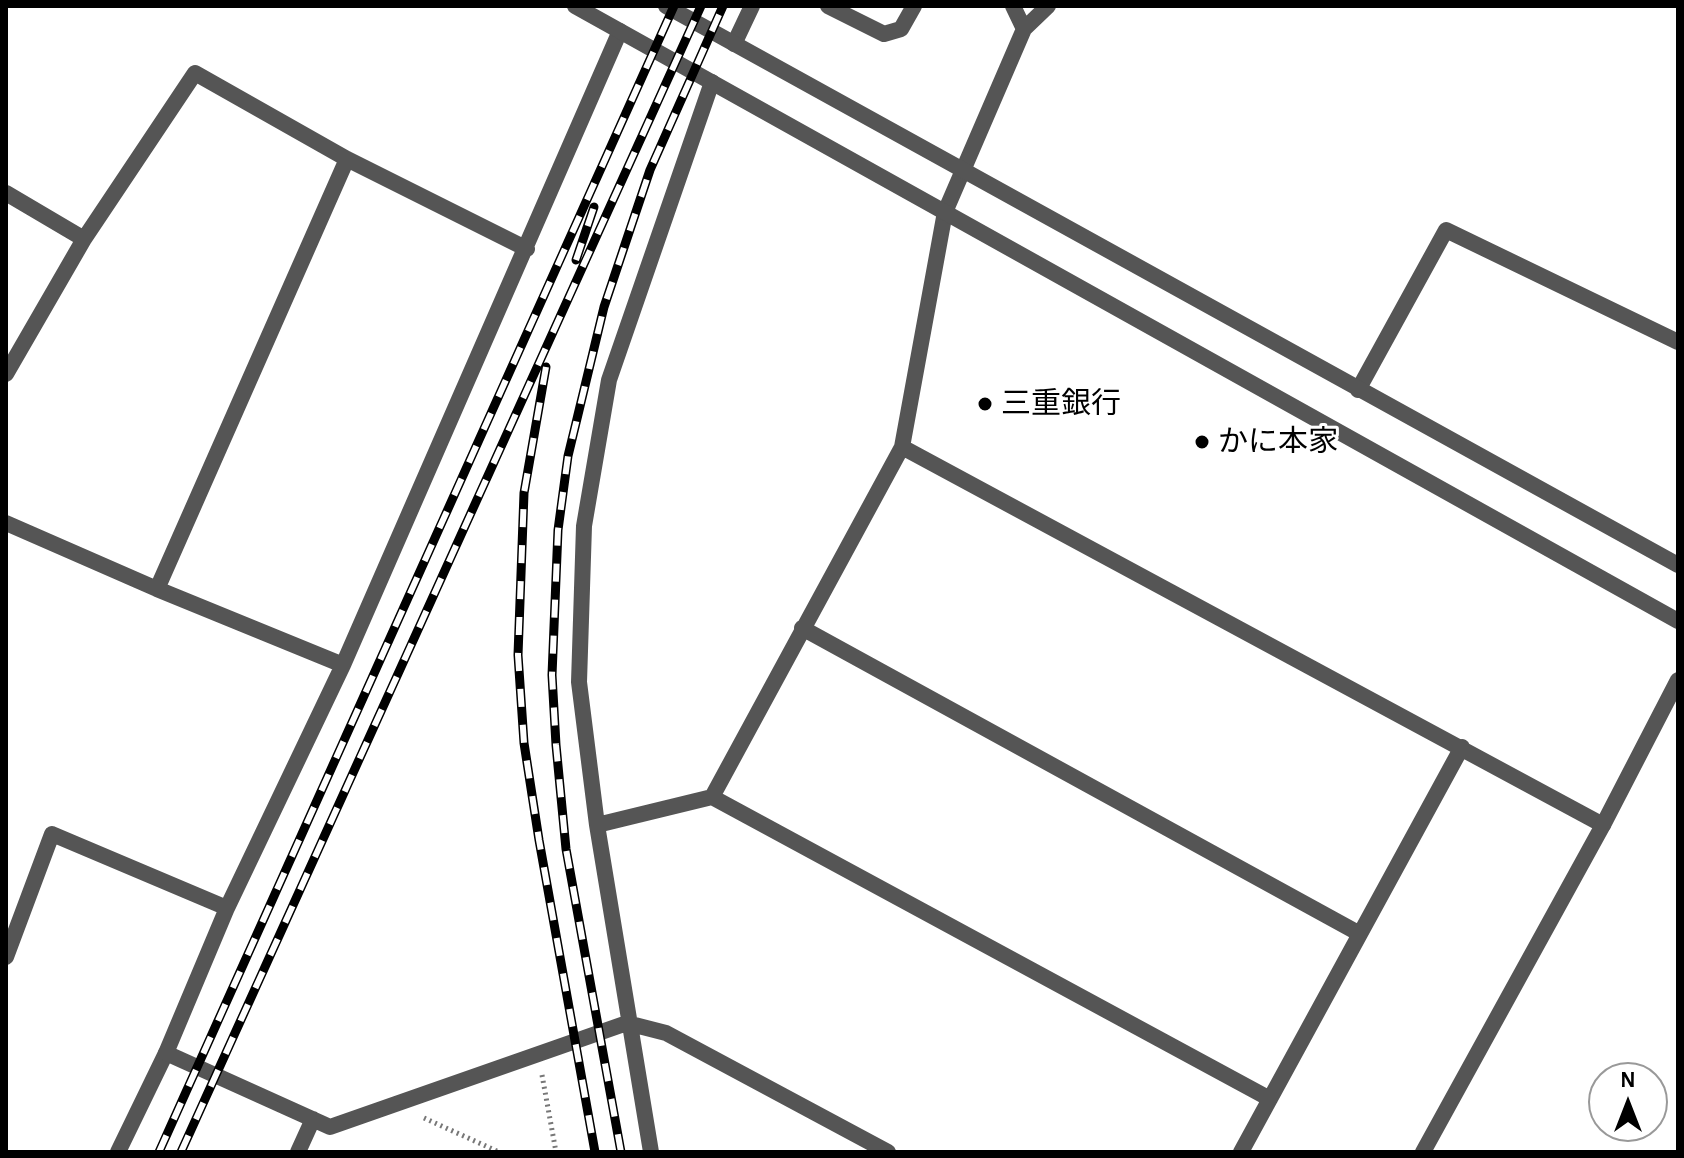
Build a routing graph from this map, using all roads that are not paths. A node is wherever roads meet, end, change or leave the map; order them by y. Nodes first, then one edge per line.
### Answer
1 (575, 6) edge
2 (666, 6) edge
3 (752, 6) edge
4 (828, 6) edge
5 (914, 6) edge
6 (1013, 6) edge
7 (1048, 6) edge
8 (1024, 29) junction
9 (620, 31) junction
10 (734, 44) junction
11 (712, 82) junction
12 (347, 159) junction
13 (962, 168) junction
14 (6, 193) edge
15 (945, 212) junction
16 (84, 239) junction
17 (527, 249) junction
18 (1678, 342) edge
19 (6, 374) edge
20 (1358, 390) junction
21 (902, 447) junction
22 (6, 523) edge
23 (1678, 565) edge
24 (157, 589) junction
25 (1678, 621) edge
26 (802, 628) junction
27 (343, 665) junction
28 (1678, 680) edge
29 (1462, 747) junction
30 (712, 797) junction
31 (597, 825) junction
32 (1603, 825) junction
33 (227, 908) junction
34 (1360, 934) junction
35 (6, 957) edge
36 (627, 1023) junction
37 (166, 1053) junction
38 (1270, 1099) junction
39 (313, 1119) junction
40 (118, 1152) edge
41 (298, 1152) edge
42 (651, 1152) edge
43 (888, 1152) edge
44 (1241, 1152) edge
45 (1423, 1152) edge

1 - 9 street
2 - 10 street
3 - 10 street
4 - 5 street
6 - 8 street
7 - 8 street
8 - 13 street
9 - 11 street
9 - 17 street
10 - 13 street
11 - 15 street
11 - 31 street
12 - 16 street
12 - 17 street
12 - 24 street
13 - 15 street
13 - 20 street
14 - 16 street
15 - 21 street
15 - 25 street
16 - 19 street
17 - 27 street
18 - 20 street
20 - 23 street
21 - 26 street
21 - 29 street
22 - 24 street
24 - 27 street
26 - 30 street
26 - 34 street
27 - 33 street
28 - 32 street
29 - 32 street
29 - 34 street
30 - 31 street
30 - 38 street
31 - 36 street
32 - 45 street
33 - 35 street
33 - 37 street
34 - 38 street
36 - 39 street
36 - 42 street
36 - 43 street
37 - 39 street
37 - 40 street
38 - 44 street
39 - 41 street

